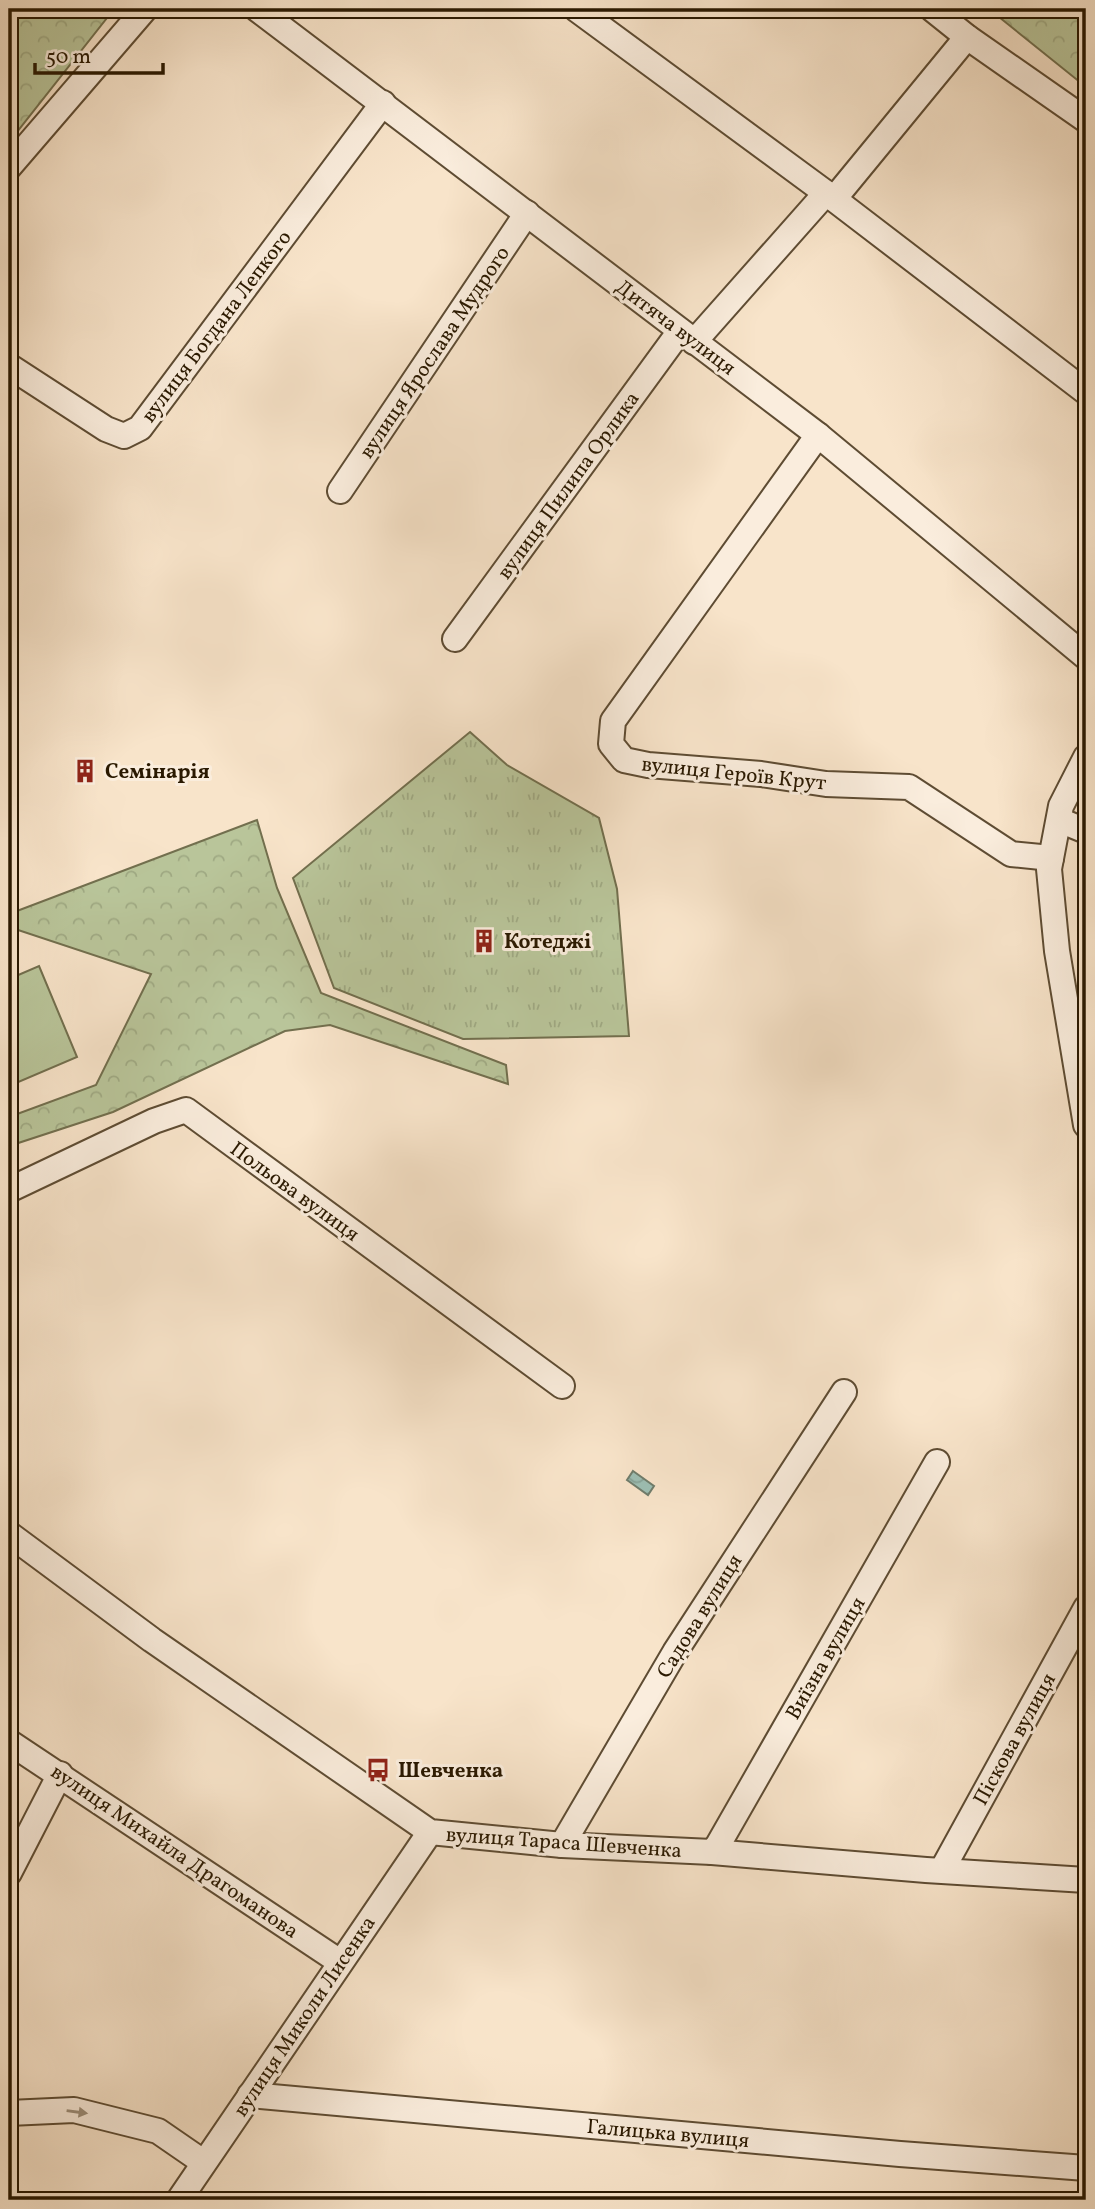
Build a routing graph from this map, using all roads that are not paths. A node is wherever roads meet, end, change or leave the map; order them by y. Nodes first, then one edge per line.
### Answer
1 (145, 9) edge
2 (257, 9) edge
3 (576, 9) edge
4 (932, 9) edge
5 (967, 37) junction
6 (383, 103) junction
7 (1086, 120) edge
8 (9, 167) edge
9 (830, 196) junction
10 (527, 213) junction
11 (687, 336) junction
12 (9, 366) edge
13 (1086, 392) edge
14 (818, 435) junction
15 (340, 491) dead end
16 (455, 639) dead end
17 (1086, 657) edge
18 (1086, 757) edge
19 (1059, 820) junction
20 (1086, 831) edge
21 (1051, 858) junction
22 (1086, 1125) edge
23 (9, 1191) edge
24 (562, 1386) dead end
25 (844, 1392) dead end
26 (937, 1462) dead end
27 (9, 1534) edge
28 (1086, 1608) edge
29 (9, 1742) edge
30 (60, 1774) junction
31 (430, 1832) junction
32 (562, 1845) junction
33 (712, 1852) junction
34 (942, 1870) junction
35 (9, 1873) edge
36 (1086, 1880) edge
37 (340, 1962) junction
38 (250, 2095) junction
39 (9, 2113) edge
40 (203, 2162) junction
41 (1086, 2168) edge
42 (179, 2200) edge

1 - 8 street
2 - 6 street, Дитяча вулиця
3 - 9 street
4 - 5 street
5 - 7 street
5 - 9 street, вулиця Пилипа Орлика
6 - 10 street, Дитяча вулиця
6 - 12 street, вулиця Богдана Лепкого
9 - 11 street, вулиця Пилипа Орлика
9 - 13 street
10 - 11 street, Дитяча вулиця
10 - 15 street, вулиця Ярослава Мудрого
11 - 14 street, Дитяча вулиця
11 - 16 street, вулиця Пилипа Орлика
14 - 17 street, Дитяча вулиця
14 - 21 street, вулиця Героїв Крут
18 - 19 street
19 - 20 street
19 - 21 street
21 - 22 street
23 - 24 street, Польова вулиця
25 - 32 street, Садова вулиця
26 - 33 street, Виїзна вулиця
27 - 31 street, вулиця Тараса Шевченка
28 - 34 street, Піскова вулиця
29 - 30 street, вулиця Михайла Драгоманова
30 - 35 street
30 - 37 street, вулиця Михайла Драгоманова
31 - 32 street, вулиця Тараса Шевченка
31 - 37 street, вулиця Миколи Лисенка
32 - 33 street, вулиця Тараса Шевченка
33 - 34 street, вулиця Тараса Шевченка
34 - 36 street, вулиця Тараса Шевченка
37 - 38 street, вулиця Миколи Лисенка
38 - 40 street, вулиця Миколи Лисенка
38 - 41 street, Галицька вулиця
39 -> 40 street
40 - 42 street, вулиця Миколи Лисенка

